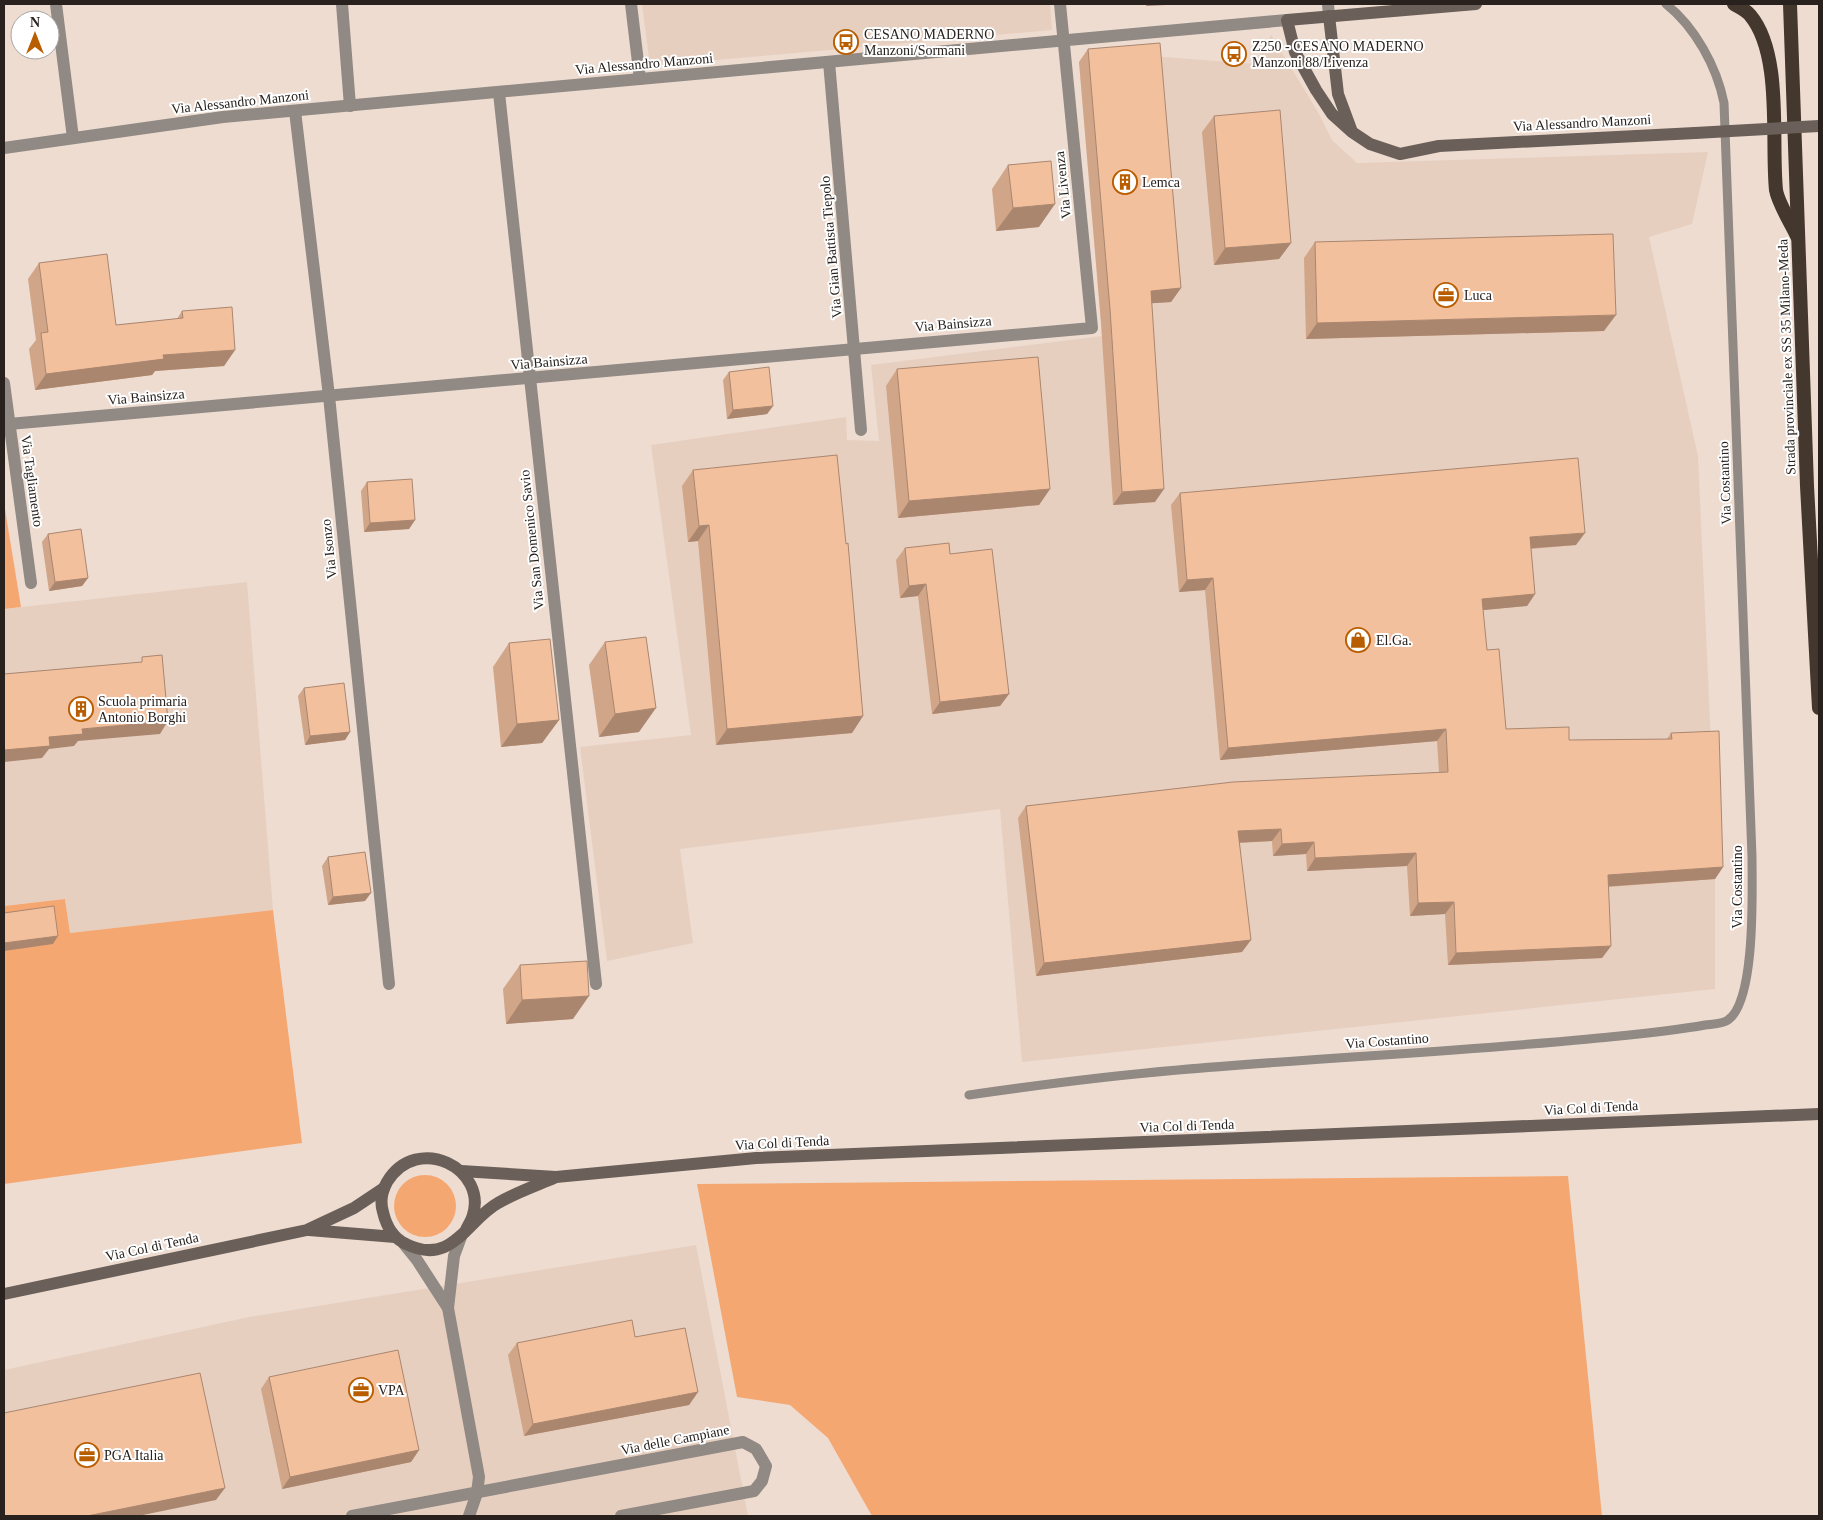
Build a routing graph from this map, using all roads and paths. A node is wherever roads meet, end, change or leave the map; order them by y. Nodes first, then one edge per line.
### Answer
1 (56, 4) edge
2 (342, 4) edge
3 (631, 4) edge
4 (1060, 4) edge
5 (1476, 4) edge
6 (1666, 4) edge
7 (1734, 4) edge
8 (1790, 4) edge
9 (1328, 10) edge
10 (1287, 20) junction
11 (1063, 39) junction
12 (829, 62) junction
13 (640, 79) junction
14 (499, 93) junction
15 (350, 106) junction
16 (295, 111) junction
17 (1819, 126) edge
18 (1352, 132) junction
19 (73, 138) junction
20 (4, 148) edge
21 (1799, 241) junction
22 (1092, 328) joint
23 (855, 348) junction
24 (530, 379) junction
25 (4, 383) edge
26 (329, 396) junction
27 (9, 424) junction
28 (860, 430) dead end
29 (30, 583) dead end
30 (1819, 708) edge
31 (389, 984) dead end
32 (596, 984) dead end
33 (969, 1095) dead end
34 (1819, 1114) edge
35 (461, 1171) junction
36 (556, 1177) junction
37 (384, 1188) junction
38 (307, 1230) junction
39 (463, 1234) junction
40 (400, 1240) junction
41 (4, 1294) edge
42 (448, 1308) junction
43 (477, 1492) junction
44 (352, 1516) edge
45 (469, 1516) edge
46 (621, 1516) edge

1 - 19 street
2 - 15 street
3 - 13 street
4 - 11 street, Via Livenza
5 - 9 main road, Via Alessandro Manzoni
6 - 33 lane, Via Costantino
7 - 21 highway
8 - 21 highway, Strada provinciale ex SS 35 Milano-Meda
9 - 10 main road, Via Alessandro Manzoni
9 - 18 main road
10 - 11 street, Via Alessandro Manzoni
10 - 18 main road, Via Alessandro Manzoni
11 - 12 street, Via Alessandro Manzoni
11 - 22 street, Via Livenza
12 - 13 street, Via Alessandro Manzoni
12 - 23 street, Via Gian Battista Tiepolo
13 - 14 street, Via Alessandro Manzoni
14 - 15 street, Via Alessandro Manzoni
14 - 24 street, Via San Domenico Savio
15 - 16 street, Via Alessandro Manzoni
16 - 19 street, Via Alessandro Manzoni
16 - 26 street, Via Isonzo
17 - 18 main road, Via Alessandro Manzoni, bridge
19 - 20 street, Via Alessandro Manzoni
21 - 30 highway, Strada provinciale ex SS 35 Milano-Meda
22 - 23 street, Via Bainsizza
23 - 24 street, Via Bainsizza
23 - 28 street, Via Gian Battista Tiepolo
24 - 26 street, Via Bainsizza
24 - 32 street, Via San Domenico Savio
25 - 27 street, Via Tagliamento
26 - 27 street, Via Bainsizza
26 - 31 street, Via Isonzo
27 - 29 street, Via Tagliamento
34 - 36 main road, Via Col di Tenda
35 - 36 main road, Via Col di Tenda
35 - 37 main road, Via Col di Tenda
35 - 39 main road
36 - 39 main road, Via Col di Tenda
37 - 38 main road, Via Col di Tenda
37 - 40 main road
38 - 40 main road, Via Col di Tenda
38 - 41 main road, Via Col di Tenda
39 - 40 main road, Via Col di Tenda
39 - 42 street
40 - 42 street
42 - 43 street
43 - 44 street, Via delle Campiane
43 - 45 street
43 - 46 street, Via delle Campiane

